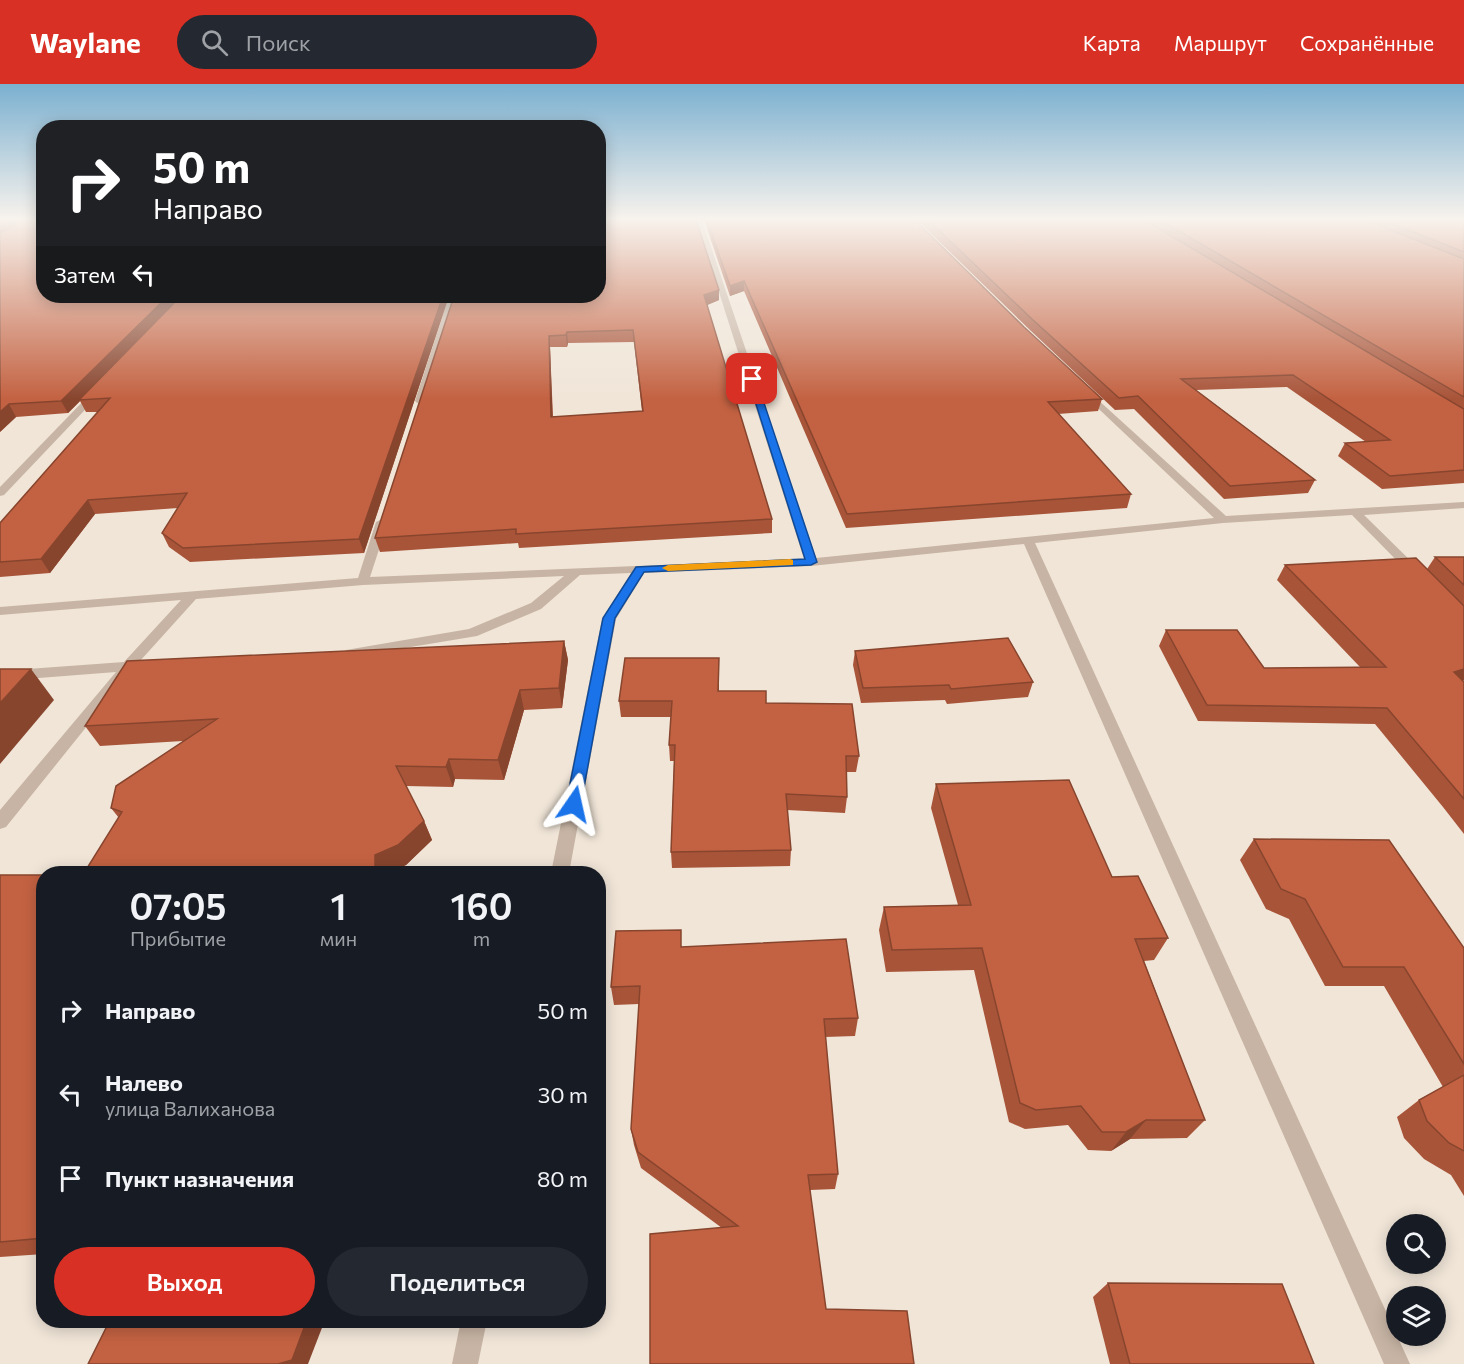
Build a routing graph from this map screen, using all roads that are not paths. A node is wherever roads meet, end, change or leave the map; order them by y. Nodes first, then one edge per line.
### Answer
1 (719, 280) edge
2 (451, 303) edge
3 (107, 382) edge
4 (1077, 384) edge
5 (417, 410) edge
6 (0, 493) edge
7 (1464, 505) edge
8 (385, 513) edge
9 (1356, 513) junction
10 (1223, 520) junction
11 (1028, 540) junction
12 (811, 562) junction
13 (640, 569) junction
14 (577, 572) junction
15 (1422, 580) edge
16 (363, 581) junction
17 (192, 595) junction
18 (0, 611) edge
19 (340, 655) edge
20 (164, 664) edge
21 (128, 666) junction
22 (0, 676) edge
23 (0, 822) edge
24 (561, 866) edge
25 (472, 1328) edge
26 (465, 1364) edge
27 (1397, 1364) edge

1 - 12 street
2 - 5 street
3 - 6 street
4 - 10 street
7 - 9 street
8 - 16 street
9 - 10 street
9 - 15 street
10 - 11 street
11 - 12 street
11 - 27 street
12 - 13 street
13 - 14 street
13 - 24 street
14 - 16 street
14 - 19 street
16 - 17 street
17 - 18 street
17 - 21 street
20 - 21 street
21 - 22 street
21 - 23 street
25 - 26 street

